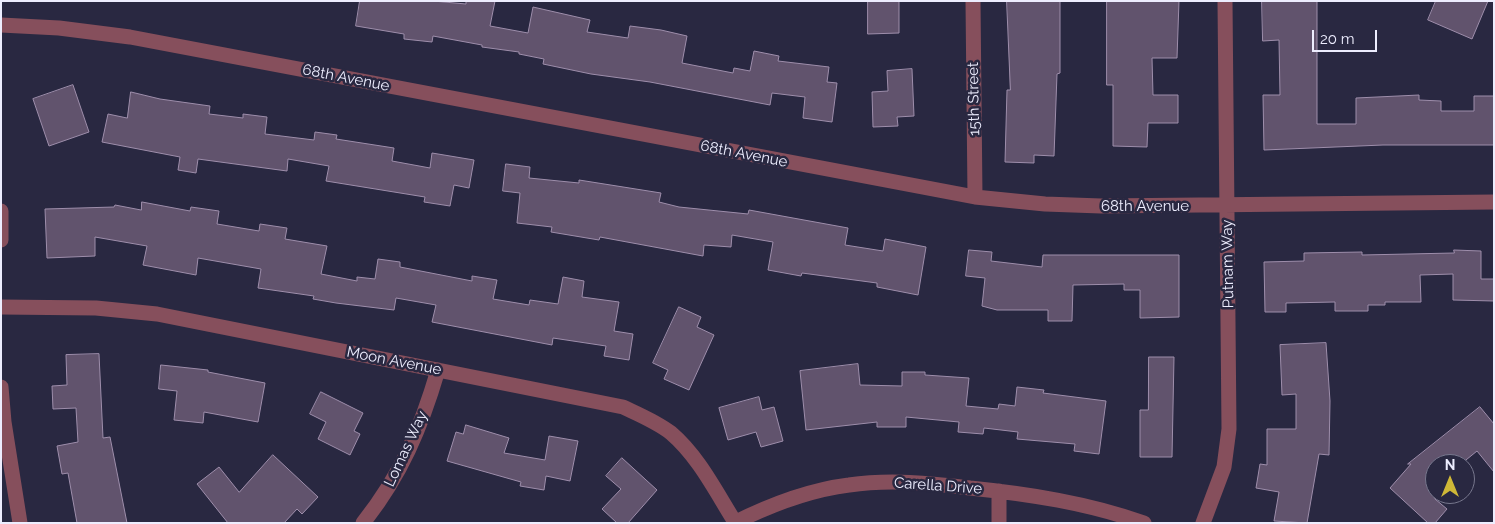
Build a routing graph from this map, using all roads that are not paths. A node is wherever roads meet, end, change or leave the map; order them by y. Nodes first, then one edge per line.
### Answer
1 (973, 1) edge
2 (1225, 1) edge
3 (1, 25) edge
4 (975, 197) junction
5 (1494, 202) edge
6 (1228, 205) junction
7 (1, 211) edge
8 (1, 240) edge
9 (1, 307) edge
10 (438, 370) junction
11 (1, 387) edge
12 (999, 491) junction
13 (735, 522) edge
14 (20, 523) edge
15 (363, 523) edge
16 (999, 523) edge
17 (1144, 523) edge
18 (1204, 523) edge

1 - 4 street, 15th Street
2 - 6 street, Putnam Way
3 - 4 street, 68th Avenue
4 - 6 street, 68th Avenue
5 - 6 street, 68th Avenue
6 - 18 street, Putnam Way
7 - 8 street
9 - 10 street, Moon Avenue
10 - 13 street, Moon Avenue
10 - 15 street, Lomas Way
11 - 14 street
12 - 13 street, Carella Drive
12 - 16 street
12 - 17 street, Carella Drive

